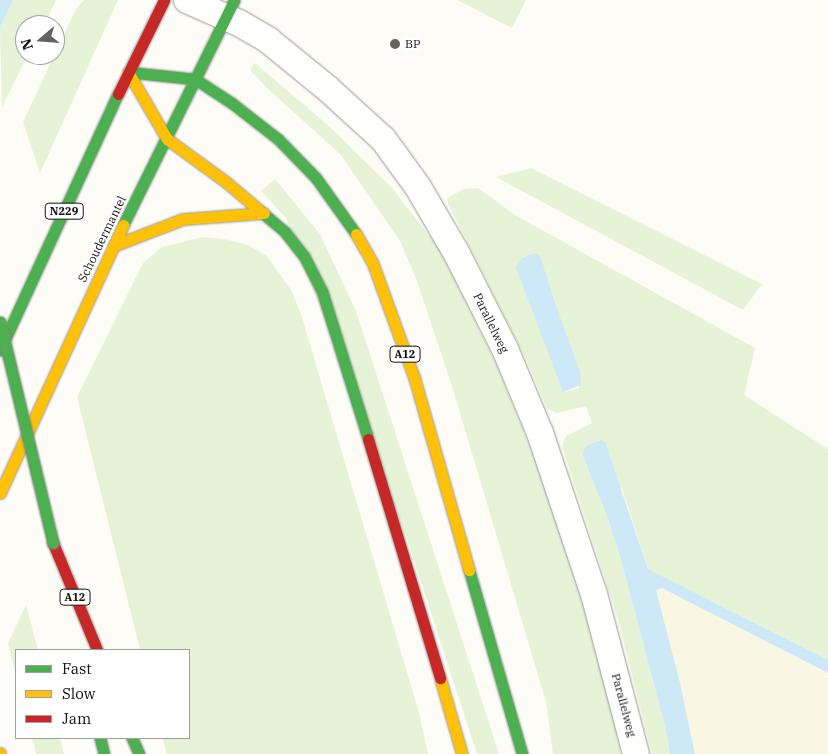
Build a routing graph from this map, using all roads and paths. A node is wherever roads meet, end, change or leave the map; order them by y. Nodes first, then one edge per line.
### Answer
1 (164, 0) edge
2 (187, 0) edge
3 (230, 9) edge
4 (128, 72) junction
5 (195, 79) junction
6 (167, 139) junction
7 (264, 212) junction
8 (113, 246) junction
9 (0, 322) edge
10 (0, 350) edge
11 (0, 493) edge
12 (53, 543) junction
13 (72, 624) dead end
14 (97, 649) edge
15 (100, 739) edge
16 (132, 739) edge
17 (104, 754) edge
18 (139, 754) edge
19 (462, 754) edge
20 (522, 754) edge
21 (636, 754) edge

1 - 4 main road, N229
2 - 3 street, Parallelweg
3 - 5 main road, Schoudermantel
3 - 21 street, Parallelweg
4 - 5 main road
4 - 6 main road
4 - 10 main road, N229
5 - 6 main road, Schoudermantel
5 - 20 main road, A12
6 - 7 main road
6 - 8 main road, Schoudermantel
7 - 8 main road
7 - 19 main road
8 - 11 main road, Schoudermantel
9 - 12 main road, A12, bridge
12 - 13 main road, A12
12 - 14 main road, A12
15 - 17 main road
16 - 18 main road

